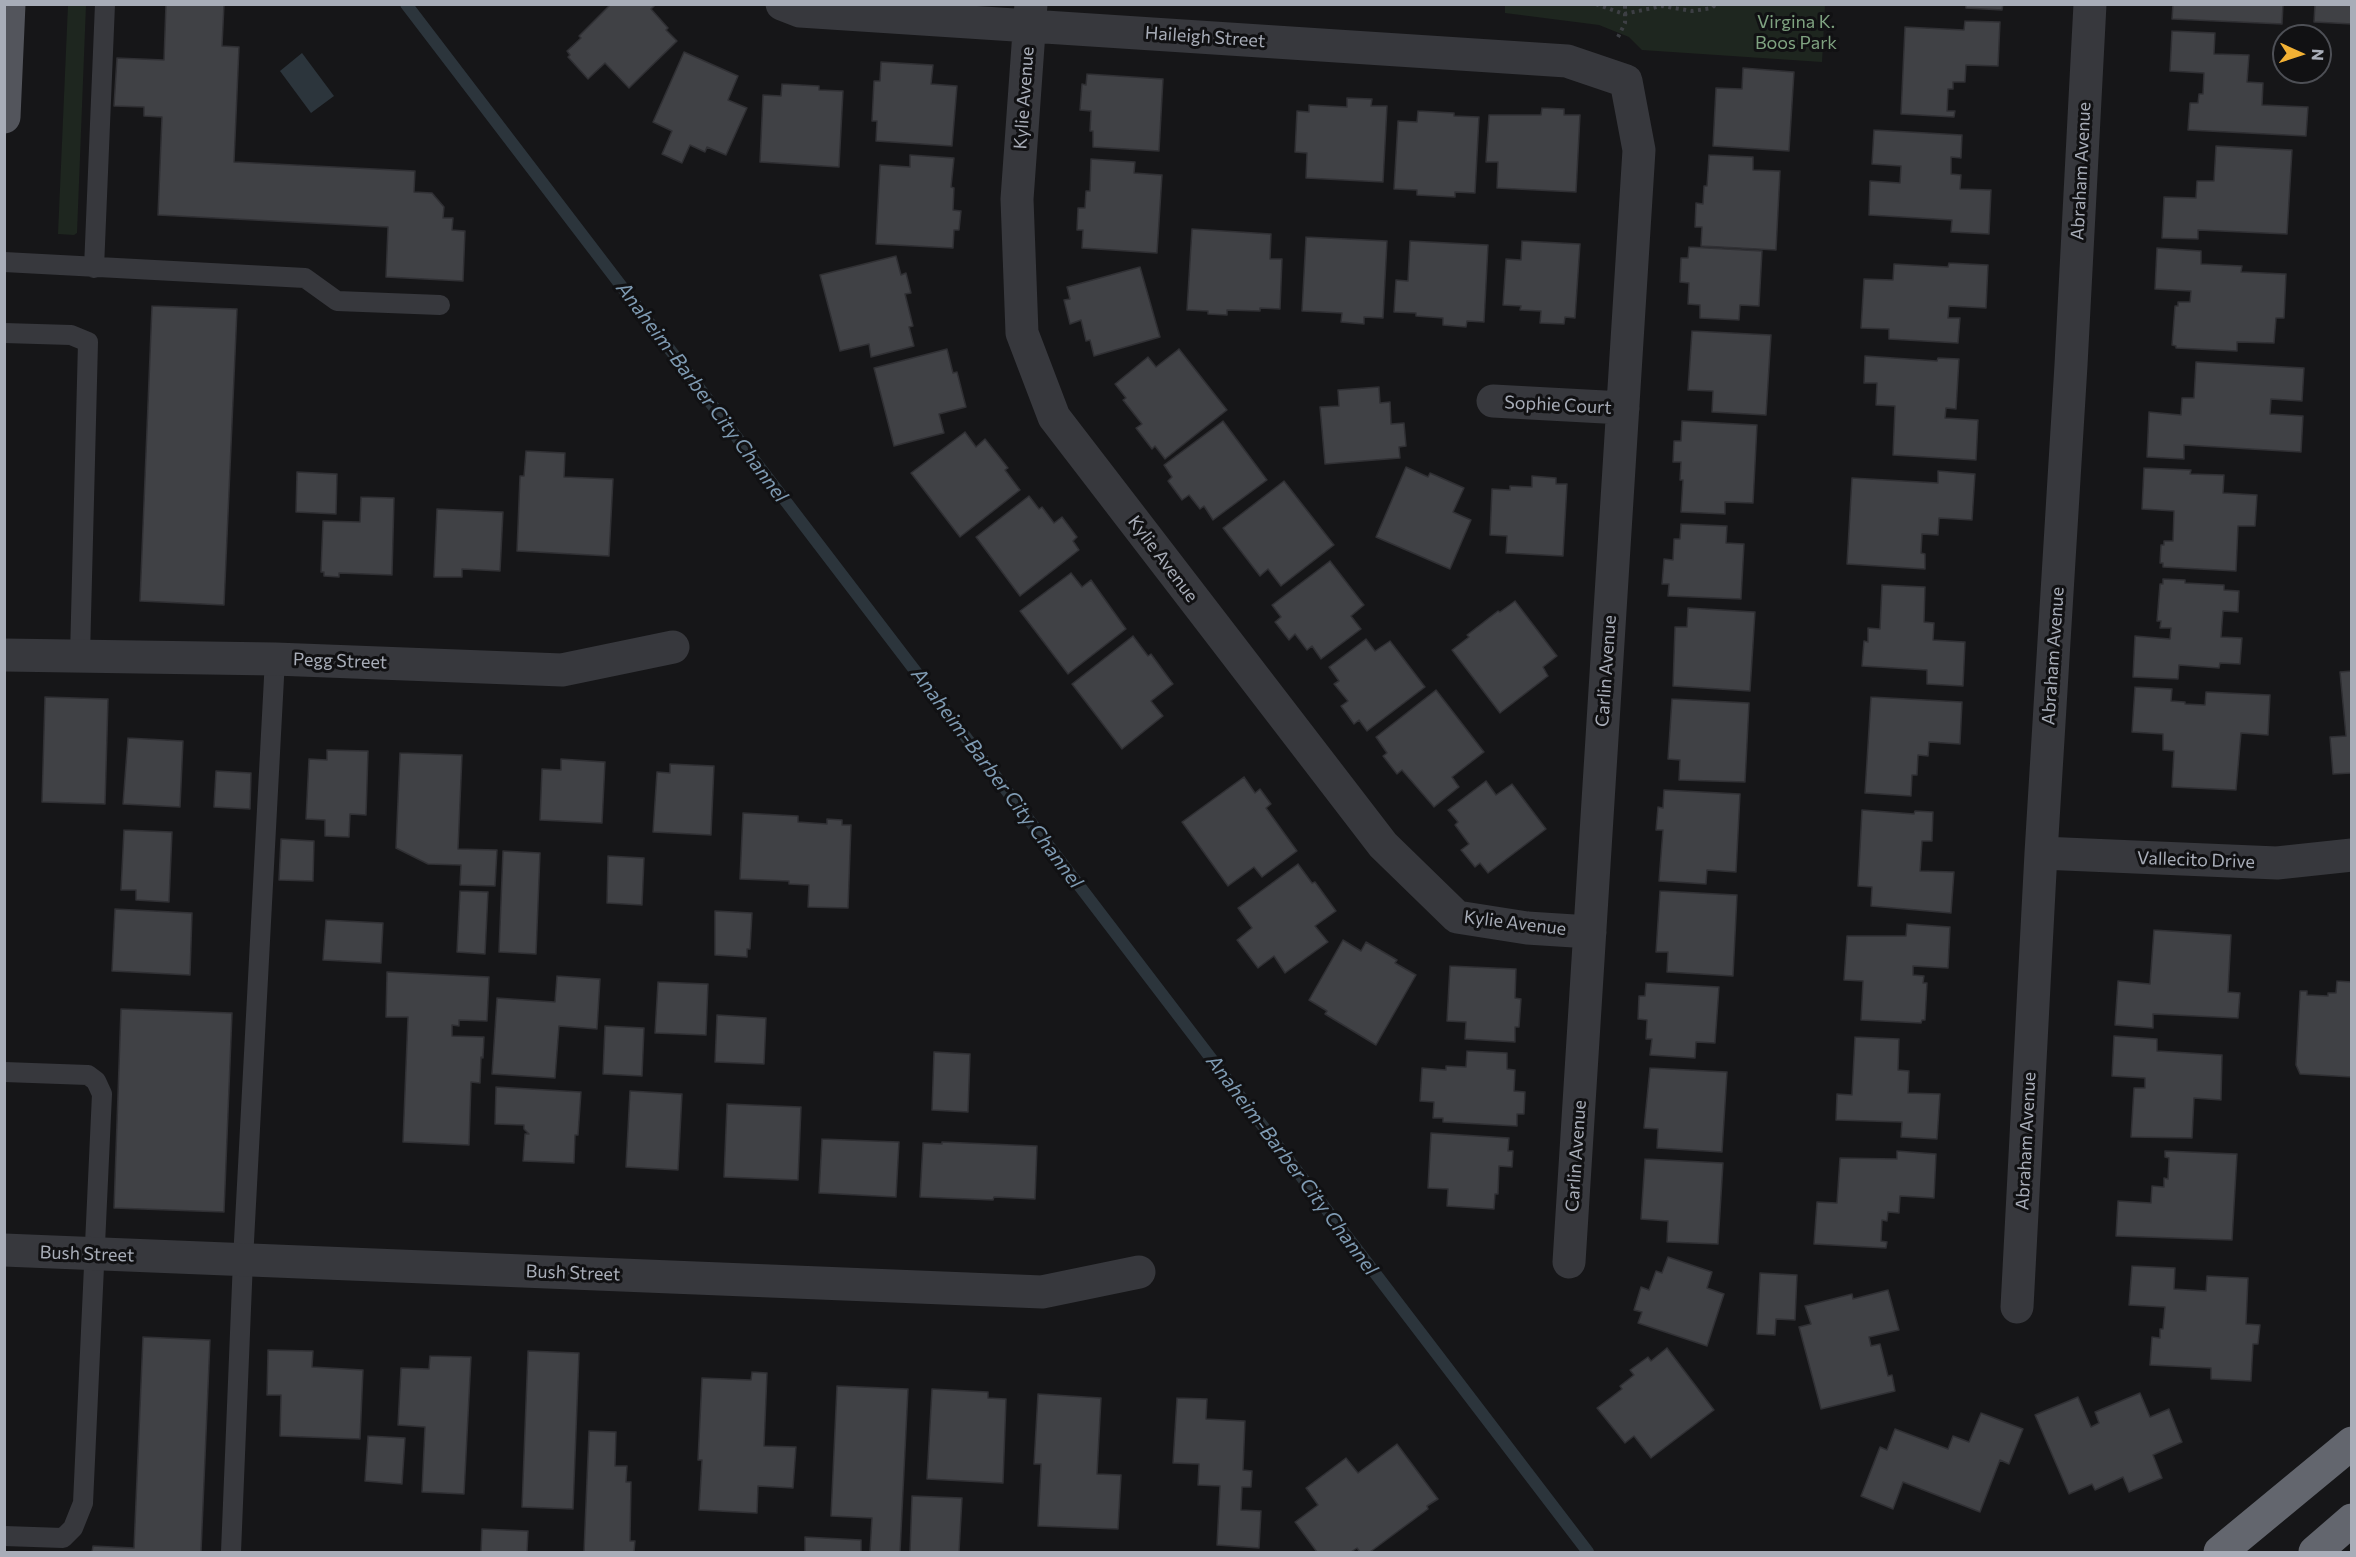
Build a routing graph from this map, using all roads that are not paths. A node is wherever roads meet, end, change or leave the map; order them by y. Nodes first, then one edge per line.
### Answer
1 (9, 4) edge
2 (105, 4) edge
3 (782, 4) edge
4 (2090, 4) edge
5 (1030, 15) edge
6 (5, 54) edge
7 (1626, 81) joint
8 (4, 117) edge
9 (4, 262) edge
10 (94, 268) junction
11 (440, 305) dead end
12 (4, 333) edge
13 (1493, 401) dead end
14 (1623, 408) junction
15 (673, 647) dead end
16 (4, 655) edge
17 (80, 656) junction
18 (275, 659) junction
19 (2041, 853) junction
20 (2352, 855) edge
21 (1590, 932) junction
22 (4, 1072) edge
23 (4, 1250) edge
24 (94, 1254) junction
25 (243, 1260) junction
26 (1569, 1262) dead end
27 (1139, 1272) dead end
28 (2017, 1307) dead end
29 (2352, 1443) edge
30 (2352, 1520) edge
31 (4, 1536) edge
32 (231, 1552) edge
33 (2220, 1552) edge
34 (2315, 1552) edge

1 - 6 main road
2 - 10 lane
3 - 5 street, Haileigh Street
4 - 19 street, Abraham Avenue
5 - 7 street, Haileigh Street
5 - 21 street, Kylie Avenue
6 - 8 main road
7 - 14 street, Carlin Avenue
9 - 10 lane
10 - 11 lane
12 - 17 lane
13 - 14 street, Sophie Court
14 - 21 street, Carlin Avenue
15 - 18 street, Pegg Street
16 - 17 street, Pegg Street
17 - 18 street, Pegg Street
18 - 25 lane
19 - 20 street, Vallecito Drive
19 - 28 street, Abraham Avenue
21 - 26 street, Carlin Avenue
22 - 24 lane
23 - 24 street, Bush Street
24 - 25 street, Bush Street
24 - 31 lane
25 - 27 street, Bush Street
25 - 32 lane
29 - 33 highway
30 - 34 highway

